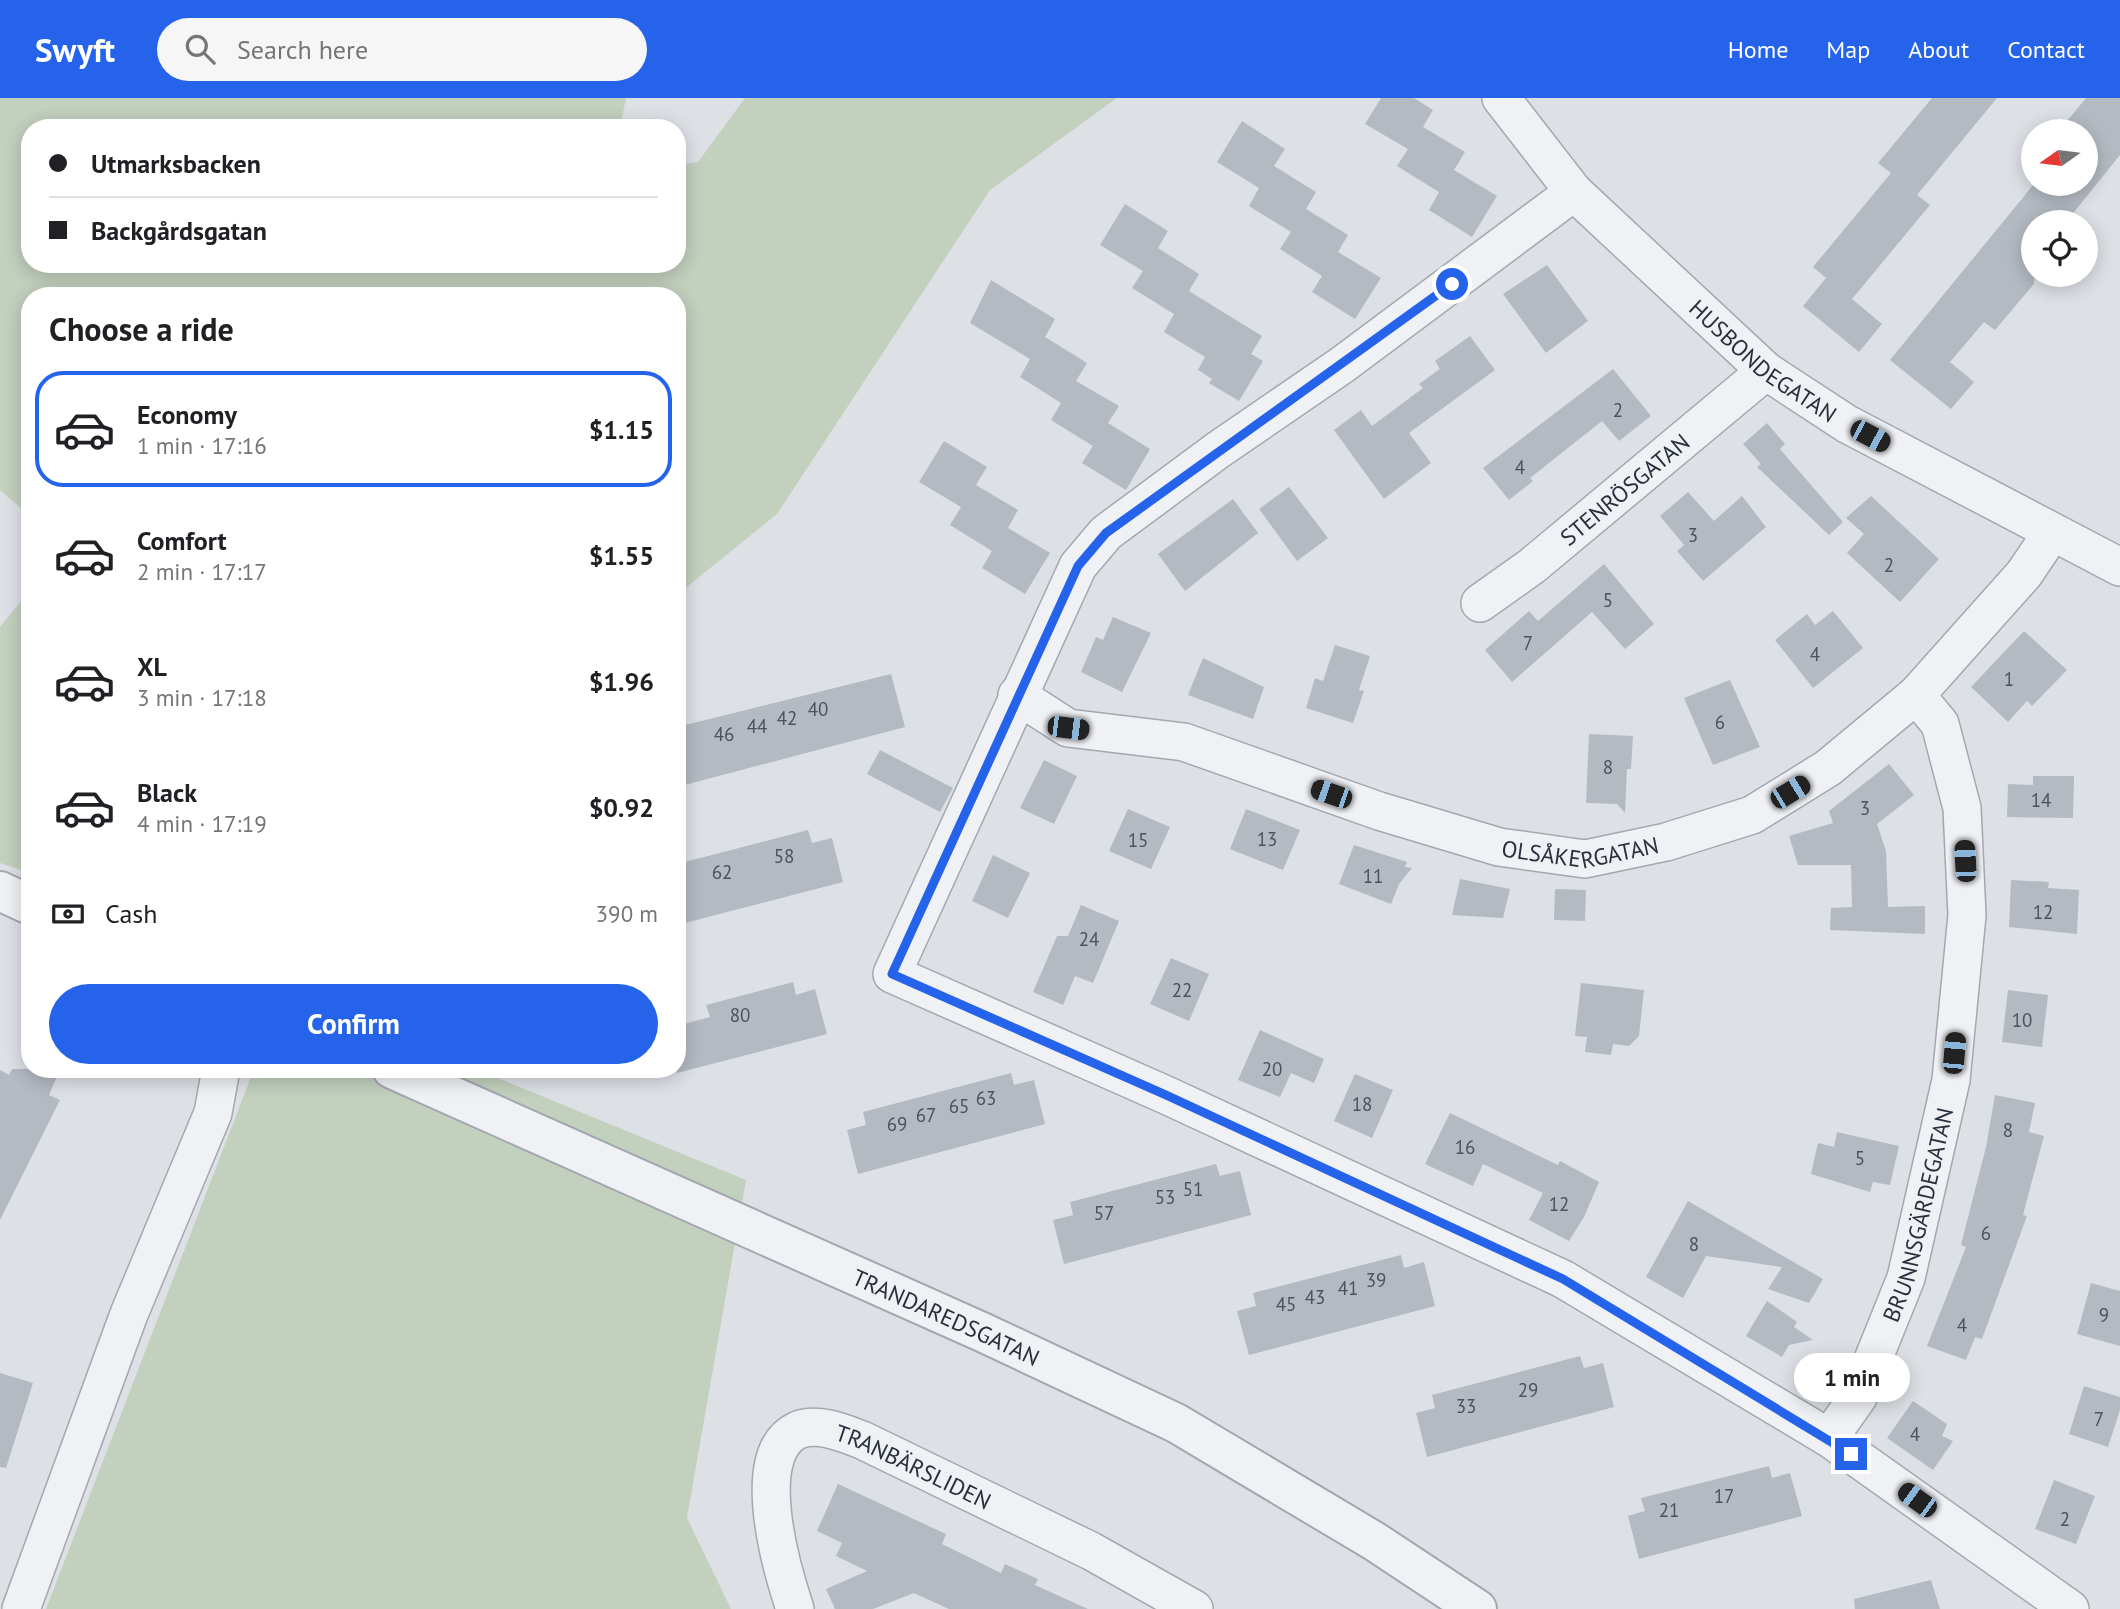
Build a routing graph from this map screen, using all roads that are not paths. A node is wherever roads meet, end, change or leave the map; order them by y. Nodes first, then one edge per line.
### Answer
1 (1501, 98) edge
2 (1573, 192) junction
3 (1766, 371) junction
4 (2052, 534) junction
5 (2120, 567) edge
6 (1480, 603) dead end
7 (1017, 695) junction
8 (1916, 695) junction
9 (0, 891) edge
10 (21, 901) edge
11 (219, 1078) edge
12 (412, 1078) edge
13 (1829, 1438) junction
14 (21, 1609) edge
15 (795, 1609) edge
16 (1194, 1609) edge
17 (1476, 1609) edge
18 (2070, 1609) edge

1 - 2 street, HUSBONDEGATAN
2 - 3 street, HUSBONDEGATAN
2 - 7 street
3 - 4 street, HUSBONDEGATAN
3 - 6 street, STENRÖSGATAN
4 - 5 street, HUSBONDEGATAN
4 - 8 street, OLSÅKERGATAN
7 - 8 street, OLSÅKERGATAN
7 - 13 street
8 - 13 street, BRUNNSGÄRDEGATAN
9 - 10 street
11 - 14 street
12 - 17 street, TRANDAREDSGATAN
13 - 18 street
15 - 16 street, TRANBÄRSLIDEN

